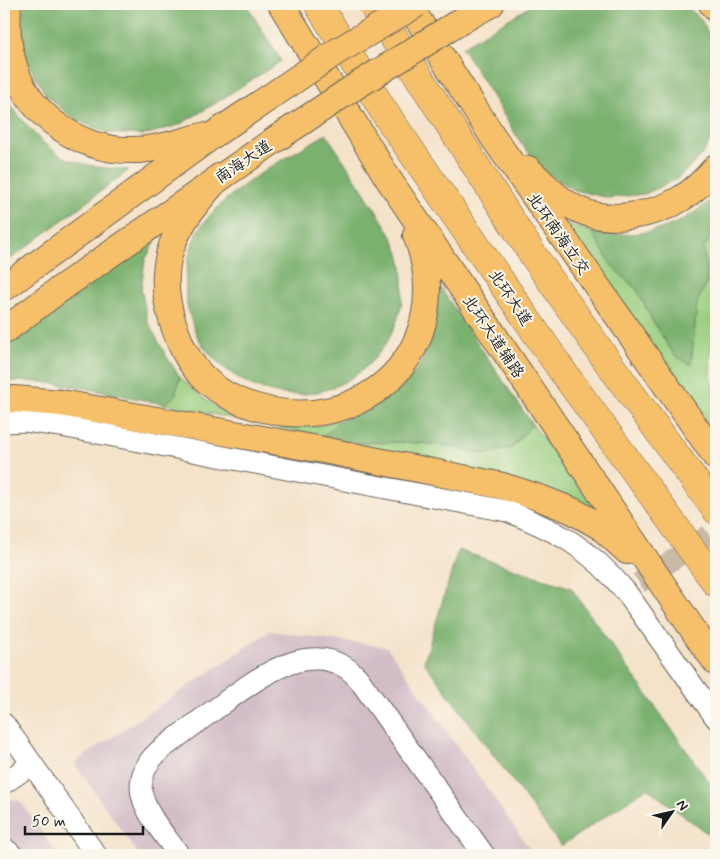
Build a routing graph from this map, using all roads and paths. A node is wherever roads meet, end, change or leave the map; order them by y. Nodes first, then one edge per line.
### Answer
1 (8, 4) edge
2 (318, 4) edge
3 (372, 4) edge
4 (408, 4) edge
5 (417, 4) edge
6 (712, 4) edge
7 (283, 8) edge
8 (716, 9) edge
9 (480, 10) edge
10 (216, 133) junction
11 (492, 137) junction
12 (716, 167) edge
13 (219, 178) junction
14 (389, 180) junction
15 (4, 288) edge
16 (4, 331) edge
17 (4, 400) edge
18 (25, 421) junction
19 (4, 422) edge
20 (4, 436) edge
21 (716, 458) edge
22 (716, 510) edge
23 (716, 583) edge
24 (700, 640) junction
25 (716, 662) edge
26 (716, 718) edge
27 (4, 724) edge
28 (32, 764) junction
29 (4, 783) edge
30 (4, 848) edge
31 (12, 855) edge
32 (96, 855) edge
33 (179, 855) edge
34 (484, 855) edge

1 - 10 main road
2 - 23 highway, 北环大道
3 - 22 highway
4 - 11 main road, 北环南海立交
5 - 10 main road, bridge
6 - 8 main road
7 - 14 main road, 北环大道辅路
9 - 13 main road, 南海大道, bridge
10 - 15 main road
11 - 12 main road
11 - 21 main road, 北环南海立交
13 - 14 main road
13 - 16 main road, 南海大道
14 - 24 main road, 北环大道辅路
17 - 24 main road
18 - 19 street
18 - 20 street
18 - 26 street
24 - 25 main road, 北环大道辅路
27 - 28 street
28 - 29 street
28 - 32 street
30 - 31 street
33 - 34 street

